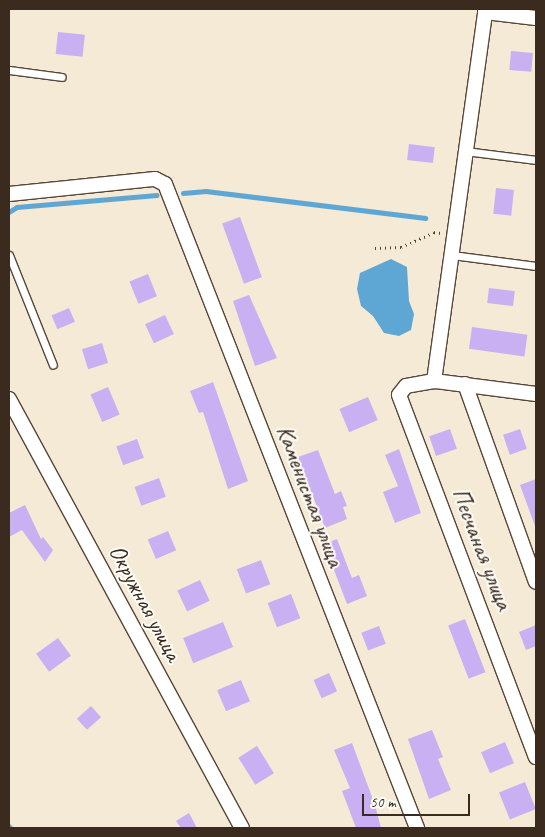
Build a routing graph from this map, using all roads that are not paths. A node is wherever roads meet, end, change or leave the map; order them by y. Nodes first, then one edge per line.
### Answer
1 (491, 11) edge
2 (536, 18) edge
3 (9, 70) edge
4 (62, 77) dead end
5 (465, 152) junction
6 (536, 160) edge
7 (9, 194) edge
8 (9, 255) edge
9 (452, 255) junction
10 (536, 266) edge
11 (53, 365) dead end
12 (434, 381) junction
13 (465, 384) junction
14 (536, 394) edge
15 (9, 399) edge
16 (536, 582) edge
17 (536, 757) edge
18 (242, 828) edge
19 (417, 828) edge

1 - 2 street
1 - 5 street
3 - 4 lane
5 - 6 lane
5 - 9 street
7 - 19 street, Каменистая улица
8 - 11 lane
9 - 10 lane
9 - 12 street
12 - 13 street
12 - 17 street, Песчаная улица
13 - 14 street
13 - 16 street
15 - 18 street, Окружная улица

